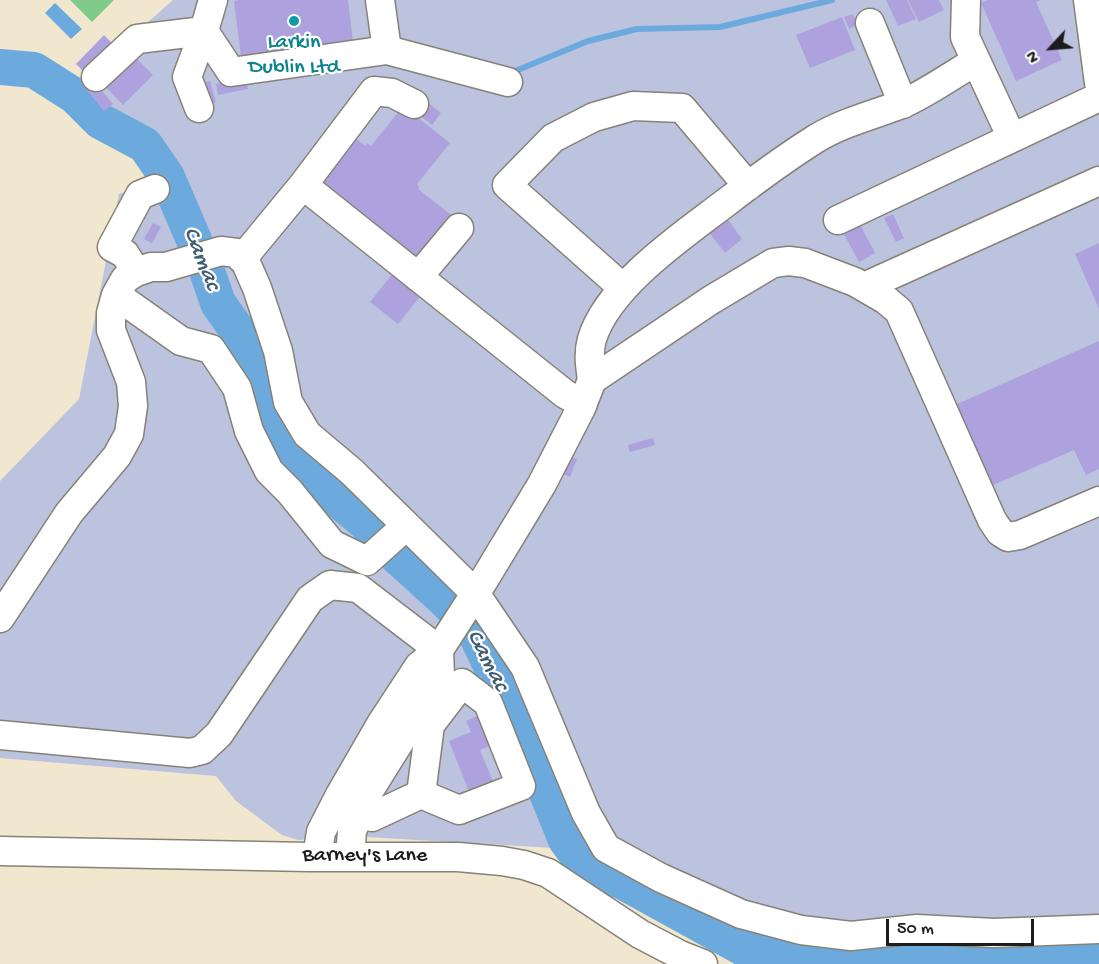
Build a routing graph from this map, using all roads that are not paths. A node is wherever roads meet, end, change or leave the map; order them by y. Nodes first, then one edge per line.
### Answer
1 (213, 0) edge
2 (380, 0) edge
3 (966, 0) edge
4 (1088, 0) edge
5 (870, 23) dead end
6 (204, 31) junction
7 (387, 50) junction
8 (976, 61) junction
9 (96, 77) dead end
10 (508, 82) dead end
11 (1099, 82) edge
12 (1099, 97) edge
13 (414, 104) dead end
14 (903, 104) junction
15 (199, 108) dead end
16 (1012, 138) junction
17 (1099, 181) edge
18 (303, 185) junction
19 (748, 186) junction
20 (154, 196) dead end
21 (838, 220) dead end
22 (459, 228) dead end
23 (242, 259) junction
24 (130, 263) junction
25 (418, 277) junction
26 (864, 287) junction
27 (624, 288) junction
28 (117, 295) junction
29 (587, 392) junction
30 (1099, 501) edge
31 (390, 540) junction
32 (464, 609) junction
33 (0, 618) edge
34 (439, 650) junction
35 (423, 721) junction
36 (0, 735) edge
37 (422, 794) junction
38 (372, 817) dead end
39 (0, 851) edge
40 (318, 857) junction
41 (350, 857) junction
42 (1099, 929) edge
43 (703, 964) edge

1 - 6 street
2 - 7 street
3 - 8 street
4 - 11 street
5 - 14 street
6 - 7 street
6 - 9 street
6 - 15 street
7 - 10 street
8 - 14 street
8 - 16 street
12 - 16 street
13 - 18 street
14 - 19 street
16 - 21 street
17 - 26 street
18 - 23 street
18 - 25 street
19 - 27 street
19 - 27 street
20 - 24 street
22 - 25 street
23 - 24 street
23 - 31 street
24 - 28 street
25 - 29 street
26 - 29 street
26 - 30 street
27 - 29 street
28 - 31 street
28 - 33 street
29 - 32 street
31 - 32 street
32 - 34 street
32 - 42 street
34 - 35 street
34 - 36 street
34 - 40 street
35 - 37 street
35 - 37 street
35 - 41 street
37 - 38 street
39 - 40 street, Barney's Lane
40 - 41 street, Barney's Lane
41 - 43 street, Barney's Lane

